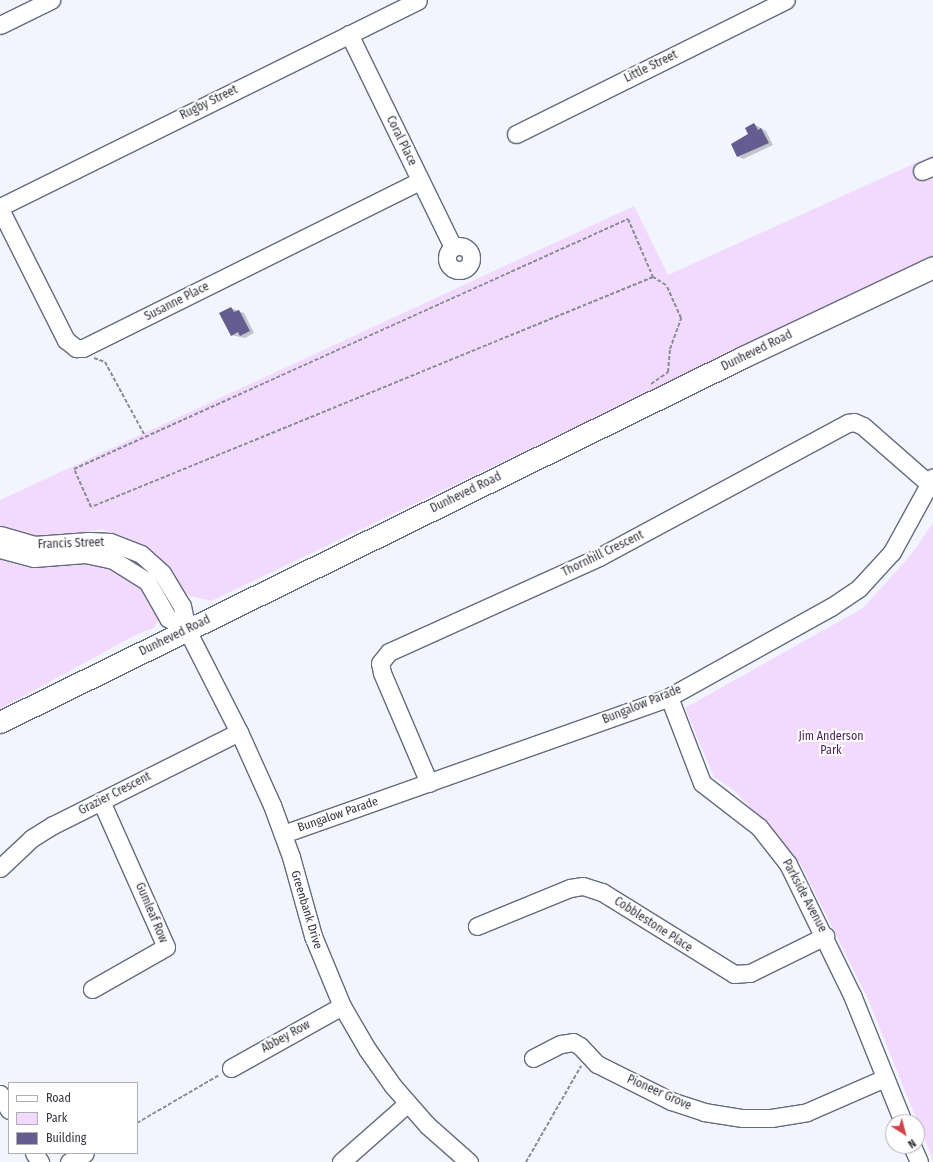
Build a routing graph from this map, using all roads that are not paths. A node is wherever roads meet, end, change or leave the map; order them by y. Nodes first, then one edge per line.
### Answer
1 (51, 0) edge
2 (418, 0) edge
3 (786, 0) edge
4 (0, 25) edge
5 (348, 34) junction
6 (516, 134) dead end
7 (420, 181) junction
8 (0, 208) edge
9 (453, 247) dead end
10 (933, 267) edge
11 (931, 480) edge
12 (0, 535) edge
13 (0, 549) edge
14 (188, 630) junction
15 (669, 697) junction
16 (0, 722) edge
17 (239, 732) junction
18 (429, 783) junction
19 (101, 800) junction
20 (283, 834) junction
21 (0, 868) edge
22 (477, 926) dead end
23 (825, 936) junction
24 (92, 989) dead end
25 (342, 1006) junction
26 (533, 1058) dead end
27 (231, 1068) road end
28 (885, 1078) junction
29 (0, 1094) edge
30 (408, 1103) junction
31 (8, 1108) edge
32 (900, 1114) edge
33 (83, 1154) edge
34 (69, 1162) edge
35 (341, 1162) edge
36 (468, 1162) edge

1 - 4 street
2 - 5 street, Rugby Street
3 - 6 street, Little Street
5 - 7 street, Coral Place
5 - 8 street, Rugby Street
7 - 8 street, Susanne Place
7 - 9 street, Coral Place
10 - 14 main road, Dunheved Road
11 - 15 street, Bungalow Parade
11 - 18 street, Thornhill Crescent
12 - 14 street, Francis Street
13 - 14 street, Francis Street
14 - 16 main road, Dunheved Road
14 - 17 street, Greenbank Drive
15 - 18 street, Bungalow Parade
15 - 23 street, Parkside Avenue
17 - 19 street, Grazier Crescent
17 - 20 street, Greenbank Drive
18 - 20 street, Bungalow Parade
19 - 21 street, Grazier Crescent
19 - 24 street, Gumleaf Row
20 - 25 street, Greenbank Drive
22 - 23 street, Cobblestone Place
23 - 28 street, Parkside Avenue
25 - 27 street, Abbey Row
25 - 30 street, Greenbank Drive
26 - 28 street, Pioneer Grove
28 - 32 street, Parkside Avenue
29 - 31 street
30 - 35 street
30 - 36 street, Greenbank Drive
33 - 34 street

